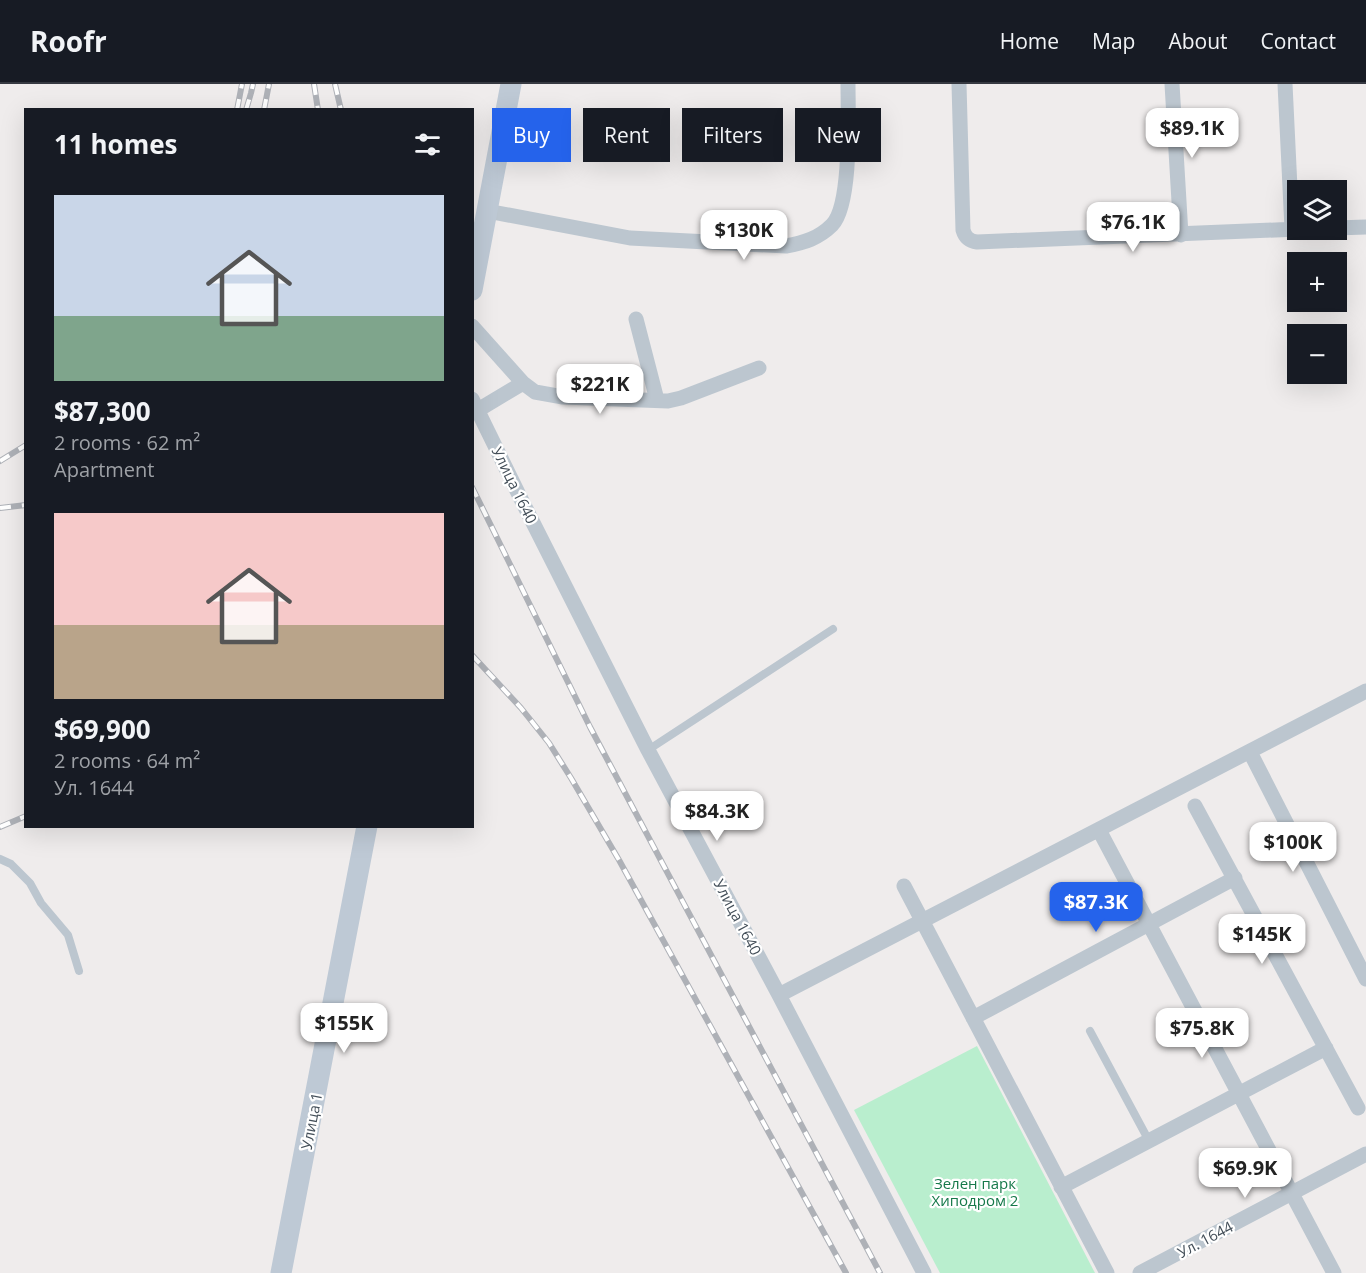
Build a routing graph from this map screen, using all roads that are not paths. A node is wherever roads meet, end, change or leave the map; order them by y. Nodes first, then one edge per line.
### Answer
1 (511, 84) edge
2 (848, 84) edge
3 (959, 84) edge
4 (1172, 84) edge
5 (1285, 84) edge
6 (1292, 180) edge
7 (488, 211) junction
8 (1366, 227) edge
9 (1347, 228) edge
10 (1287, 229) edge
11 (1181, 235) junction
12 (474, 280) edge
13 (636, 319) dead end
14 (474, 328) edge
15 (759, 368) dead end
16 (522, 383) junction
17 (657, 400) junction
18 (477, 413) edge
19 (833, 629) dead end
20 (1366, 691) edge
21 (648, 750) junction
22 (1250, 752) junction
23 (1195, 806) dead end
24 (367, 828) edge
25 (1099, 830) junction
26 (0, 859) edge
27 (1235, 878) junction
28 (904, 886) dead end
29 (922, 921) junction
30 (1149, 924) junction
31 (79, 971) dead end
32 (1366, 979) edge
33 (779, 995) junction
34 (973, 1018) junction
35 (1090, 1031) dead end
36 (1326, 1048) junction
37 (1239, 1094) junction
38 (1358, 1108) dead end
39 (1149, 1141) junction
40 (1366, 1154) edge
41 (1061, 1187) junction
42 (1292, 1193) junction
43 (281, 1273) edge
44 (924, 1273) edge
45 (1107, 1273) edge
46 (1140, 1273) edge
47 (1334, 1273) edge

1 - 7 main road
2 - 7 street
3 - 11 street
4 - 11 street
5 - 6 street
7 - 12 main road
8 - 9 street
10 - 11 street
13 - 17 street
14 - 16 street
15 - 17 street
16 - 17 street
16 - 18 street
18 - 21 street, Улица 1640
19 - 21 lane
20 - 22 street
21 - 33 street, Улица 1640
22 - 25 street
22 - 32 street
23 - 27 street
24 - 43 main road, Улица 1
25 - 29 street
25 - 30 street
26 - 31 lane
27 - 30 street
27 - 36 street
28 - 29 street
29 - 33 street
29 - 34 street
30 - 34 street
30 - 37 street
33 - 44 street, Улица 1640
34 - 41 street
35 - 39 lane
36 - 37 street
36 - 38 street
37 - 39 street
37 - 42 street
39 - 41 street
40 - 42 street, Ул. 1644
41 - 45 street
42 - 46 street, Ул. 1644
42 - 47 street

